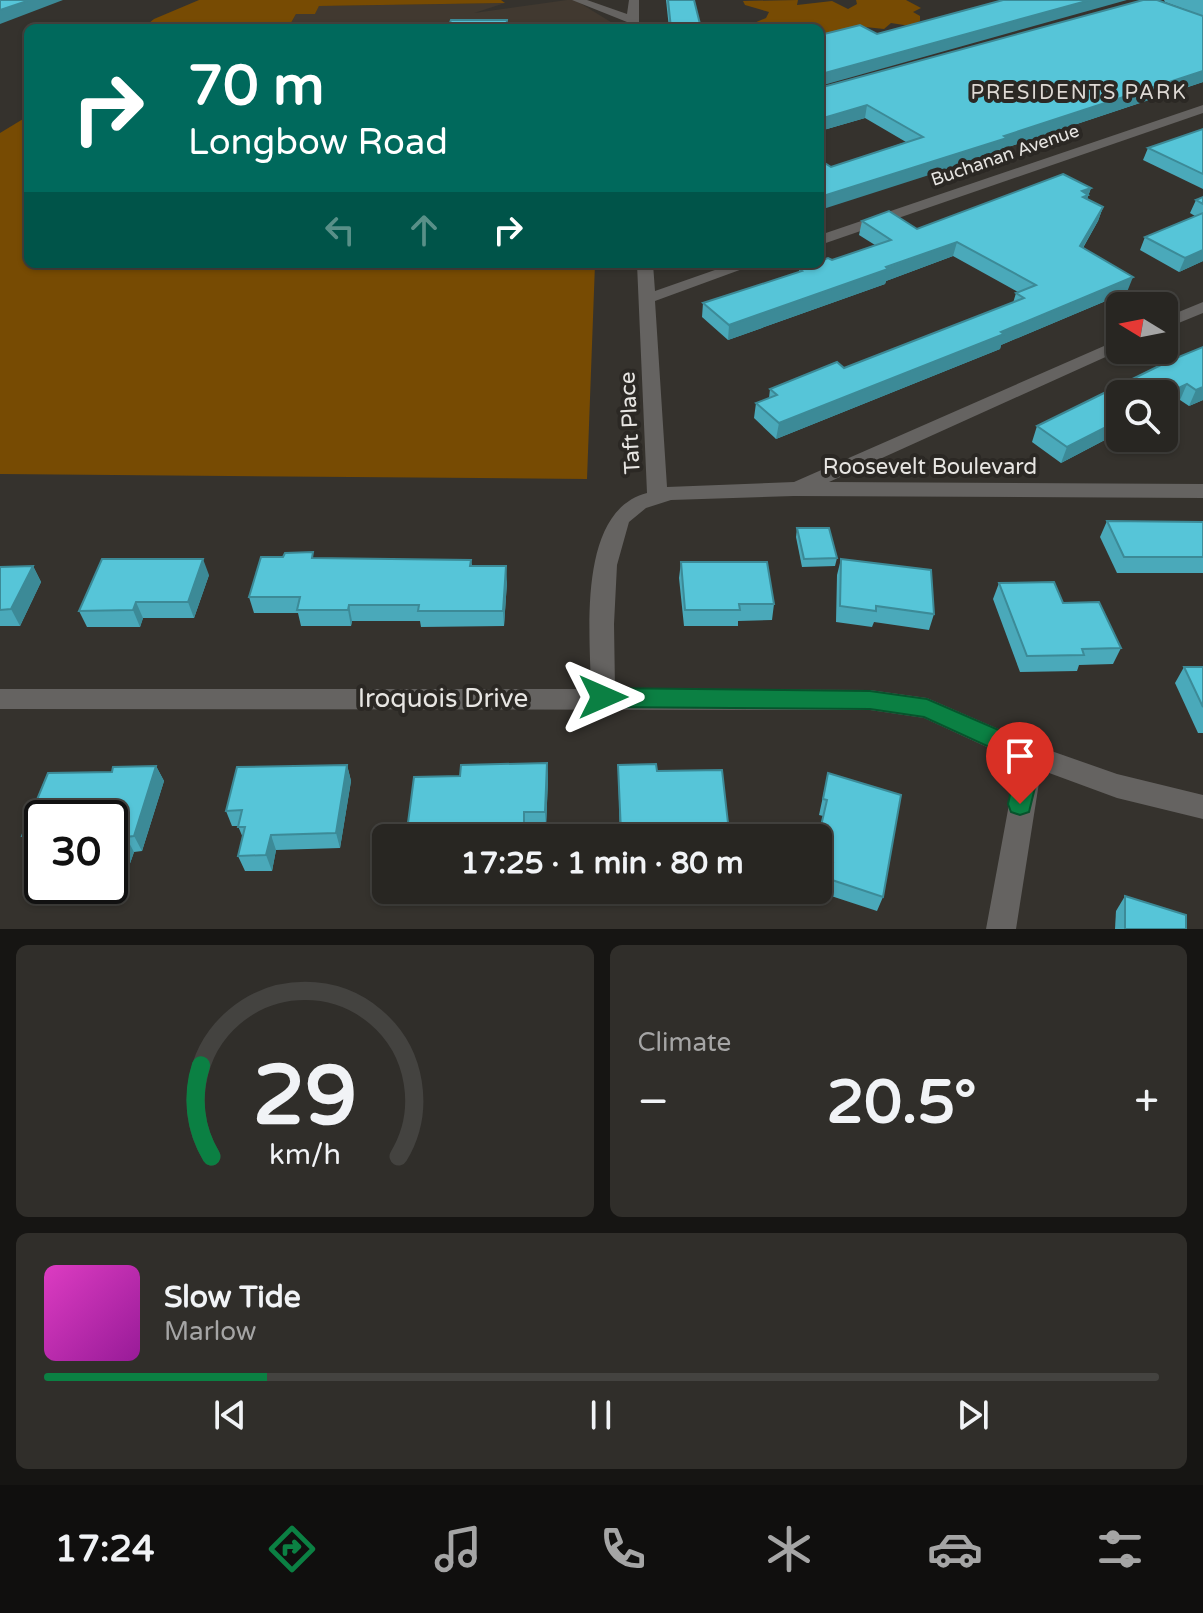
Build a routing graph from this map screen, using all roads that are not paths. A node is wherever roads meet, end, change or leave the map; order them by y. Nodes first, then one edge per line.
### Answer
1 (577, 0) edge
2 (634, 0) edge
3 (632, 24) edge
4 (1203, 109) edge
5 (824, 239) edge
6 (645, 268) edge
7 (736, 268) edge
8 (646, 299) junction
9 (1203, 307) edge
10 (1178, 318) edge
11 (1106, 350) edge
12 (794, 489) junction
13 (1203, 491) edge
14 (657, 497) junction
15 (603, 697) junction
16 (0, 699) edge
17 (1031, 755) junction
18 (1203, 807) edge
19 (1001, 929) edge

1 - 3 street
2 - 3 street
4 - 5 street, Buchanan Avenue
6 - 8 street, Taft Place
7 - 8 street
8 - 14 street, Taft Place
9 - 10 street
11 - 12 street
12 - 13 street, Roosevelt Boulevard
12 - 14 street, Roosevelt Boulevard
14 - 15 street, Taft Place
15 - 16 street, Iroquois Drive
15 - 17 street, Iroquois Drive
17 - 18 street, Iroquois Drive
17 - 19 street

